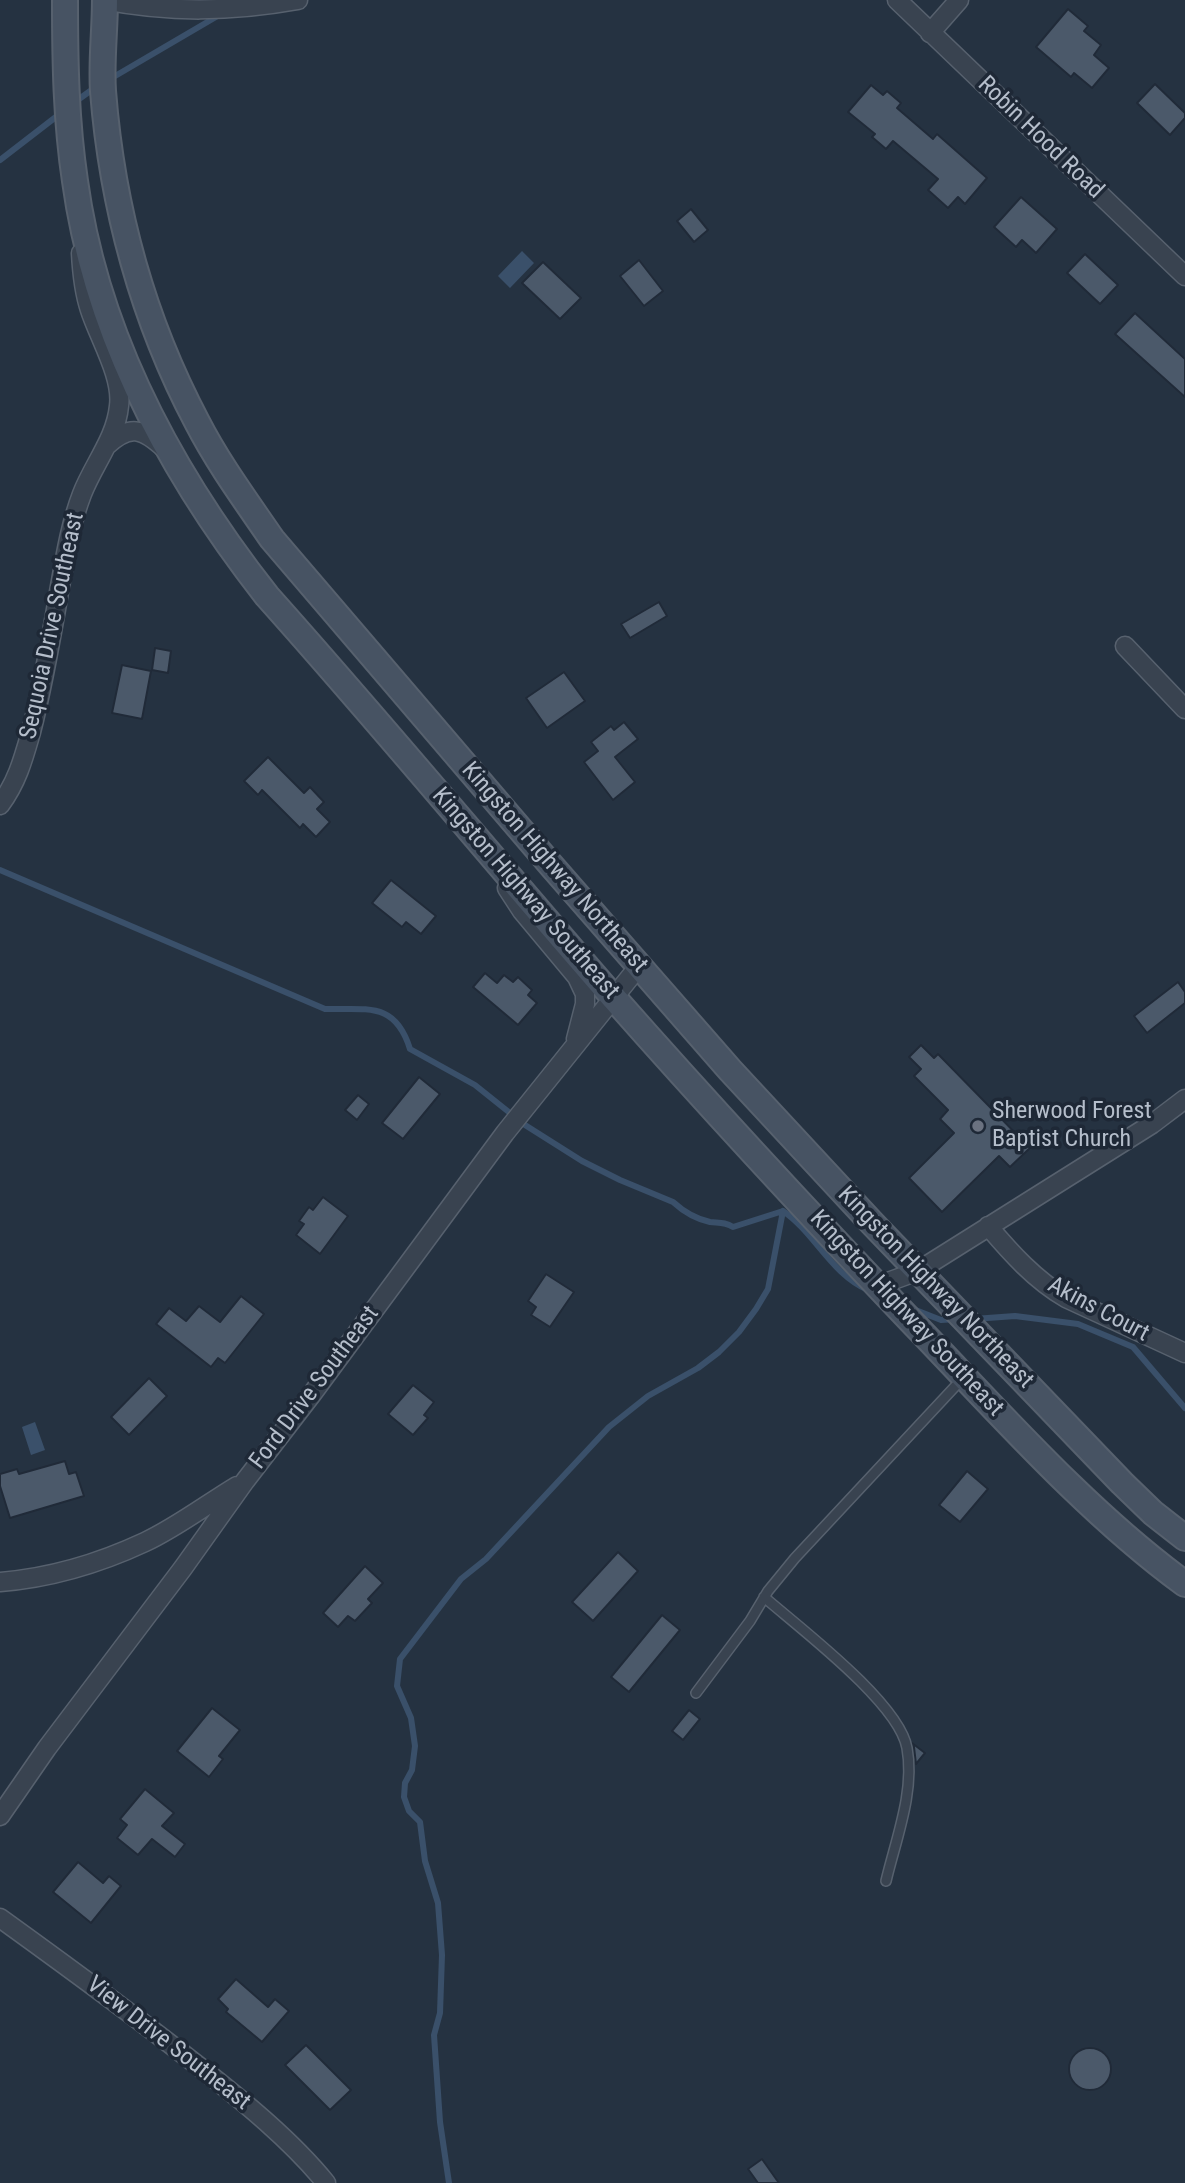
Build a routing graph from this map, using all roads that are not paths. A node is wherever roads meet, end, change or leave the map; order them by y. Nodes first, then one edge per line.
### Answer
1 (65, 0) edge
2 (105, 0) edge
3 (298, 0) edge
4 (897, 0) edge
5 (959, 0) edge
6 (255, 4) edge
7 (930, 33) junction
8 (77, 193) junction
9 (1185, 276) edge
10 (106, 446) junction
11 (169, 452) junction
12 (1125, 646) dead end
13 (1185, 709) edge
14 (0, 805) edge
15 (463, 821) junction
16 (639, 966) junction
17 (614, 997) junction
18 (573, 1050) junction
19 (1185, 1099) edge
20 (988, 1226) junction
21 (918, 1271) junction
22 (877, 1286) junction
23 (1185, 1353) edge
24 (965, 1376) junction
25 (244, 1481) junction
26 (1185, 1538) edge
27 (0, 1582) edge
28 (1185, 1584) edge
29 (764, 1597) junction
30 (696, 1693) dead end
31 (0, 1816) edge
32 (886, 1881) dead end
33 (0, 1918) edge
34 (326, 2183) edge

1 - 8 main road, Kingston Highway Southeast
2 - 6 street
2 - 16 main road, Kingston Highway Northeast
3 - 6 street
4 - 7 street, Robin Hood Road
5 - 7 street
7 - 9 street, Robin Hood Road
8 - 10 street, Sequoia Drive Southeast
8 - 11 main road, Kingston Highway Southeast
10 - 11 street
10 - 14 street, Sequoia Drive Southeast
11 - 15 main road, Kingston Highway Southeast
12 - 13 street
15 - 17 main road, Kingston Highway Southeast
15 - 18 street
16 - 17 street, Ford Drive Southeast
16 - 21 main road, Kingston Highway Northeast
17 - 18 street, Ford Drive Southeast
17 - 22 main road, Kingston Highway Southeast
18 - 25 street, Ford Drive Southeast
19 - 20 street
20 - 21 street
20 - 23 street, Akins Court
21 - 22 street
21 - 26 main road, Kingston Highway Northeast
22 - 24 main road, Kingston Highway Southeast
24 - 28 main road, Kingston Highway Southeast
24 - 29 lane
25 - 27 street
25 - 31 street, Ford Drive Southeast
29 - 30 lane
29 - 32 lane
33 - 34 street, View Drive Southeast

